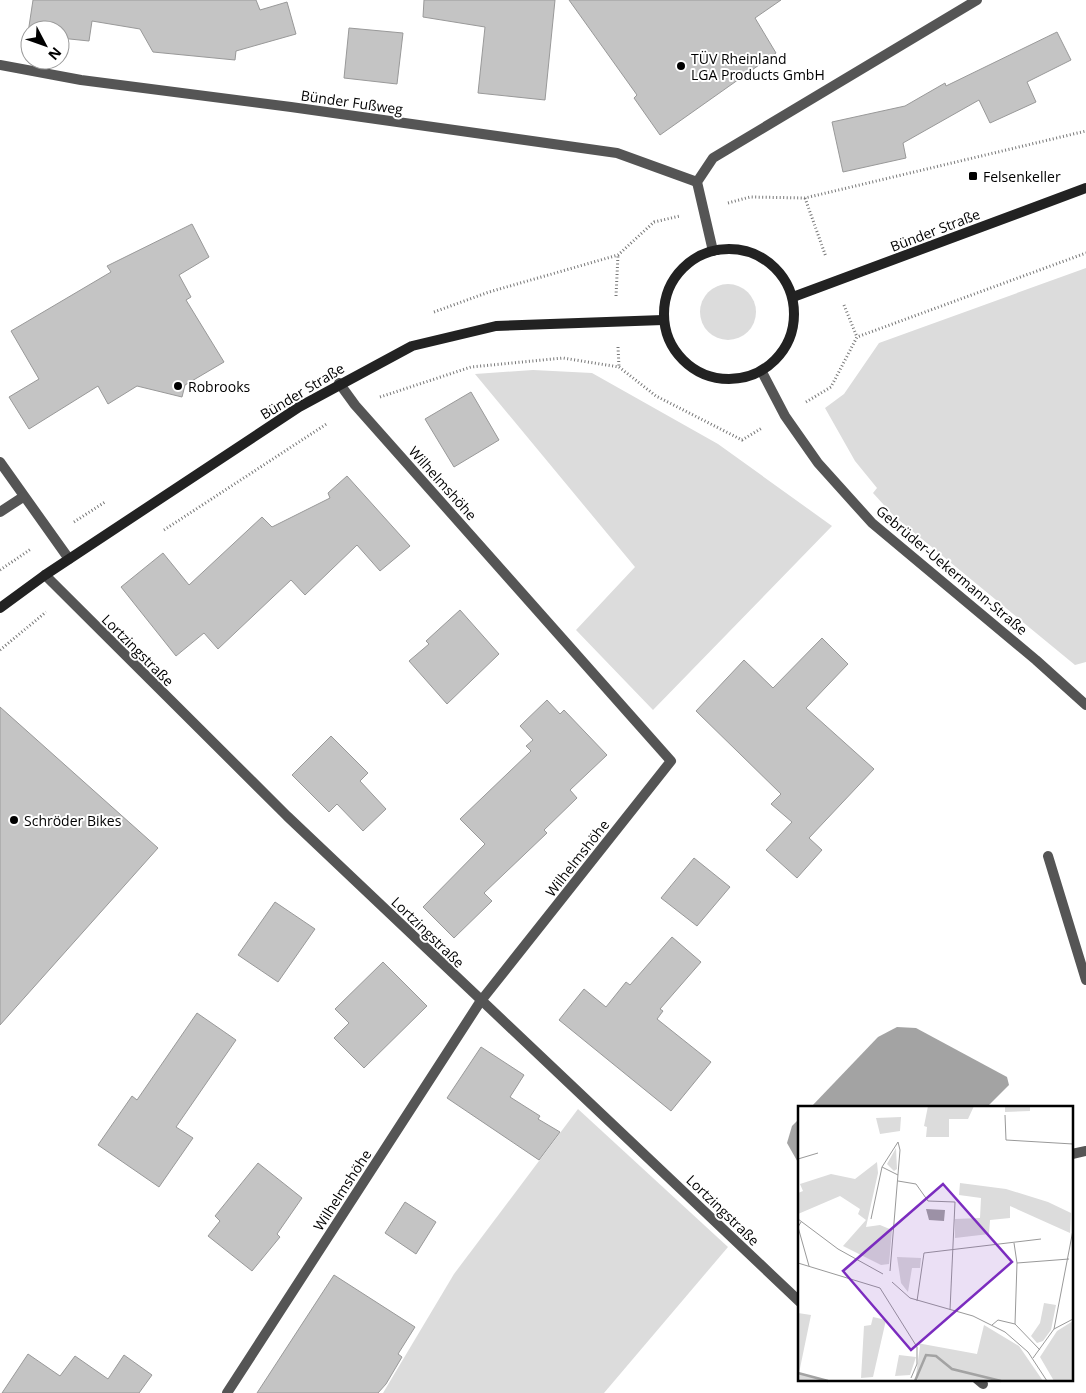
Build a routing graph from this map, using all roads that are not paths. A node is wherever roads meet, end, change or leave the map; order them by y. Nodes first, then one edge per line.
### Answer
1 (977, 0) edge
2 (0, 66) edge
3 (696, 182) junction
4 (1086, 188) edge
5 (713, 251) junction
6 (793, 297) junction
7 (663, 320) junction
8 (762, 372) junction
9 (339, 383) junction
10 (0, 462) edge
11 (23, 497) junction
12 (0, 512) edge
13 (68, 559) junction
14 (45, 575) junction
15 (0, 608) edge
16 (1086, 705) edge
17 (1048, 856) dead end
18 (1086, 980) edge
19 (480, 1002) junction
20 (798, 1300) edge
21 (227, 1393) edge

1 - 3 street
2 - 3 street, Bünder Fußweg
3 - 5 street
4 - 6 main road, Bünder Straße
5 - 6 main road
5 - 7 main road
6 - 8 main road
7 - 8 main road
7 - 9 main road, Bünder Straße
8 - 16 street, Gebrüder-Uekermann-Straße
9 - 13 main road, Bünder Straße
9 - 19 street, Wilhelmshöhe
10 - 11 street
11 - 12 street
11 - 13 street
13 - 14 main road, Bünder Straße
14 - 15 main road, Bünder Straße
14 - 19 street, Lortzingstraße
17 - 18 street
19 - 20 street, Lortzingstraße
19 - 21 street, Wilhelmshöhe

